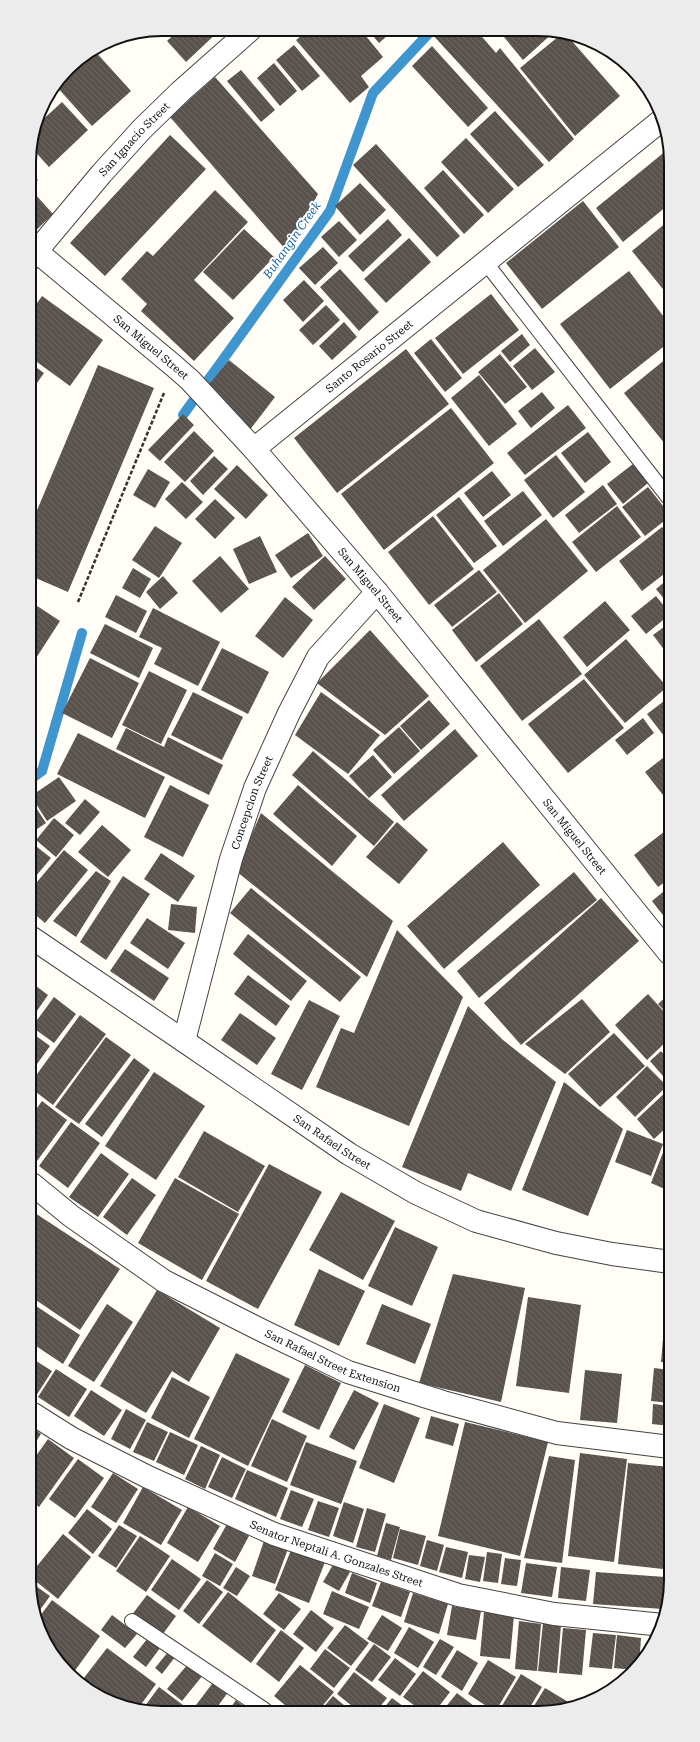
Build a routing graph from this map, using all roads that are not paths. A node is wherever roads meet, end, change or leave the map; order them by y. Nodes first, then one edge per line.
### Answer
1 (243, 36) edge
2 (658, 123) edge
3 (36, 252) edge
4 (36, 257) edge
5 (486, 263) junction
6 (254, 449) junction
7 (664, 492) edge
8 (377, 592) junction
9 (36, 941) edge
10 (664, 946) edge
11 (184, 1040) junction
12 (36, 1187) edge
13 (664, 1261) edge
14 (36, 1416) edge
15 (664, 1446) edge
16 (132, 1621) dead end
17 (656, 1624) edge
18 (259, 1706) edge

1 - 3 street, San Ignacio Street
2 - 5 street, Santo Rosario Street
4 - 6 street, San Miguel Street
5 - 6 street, Santo Rosario Street
5 - 7 lane
6 - 8 street, San Miguel Street
8 - 10 street, San Miguel Street
8 - 11 street, Concepcion Street
9 - 11 street, San Rafael Street
11 - 13 street, San Rafael Street
12 - 15 street, San Rafael Street Extension
14 - 17 street, Senator Neptali A. Gonzales Street
16 - 18 lane

